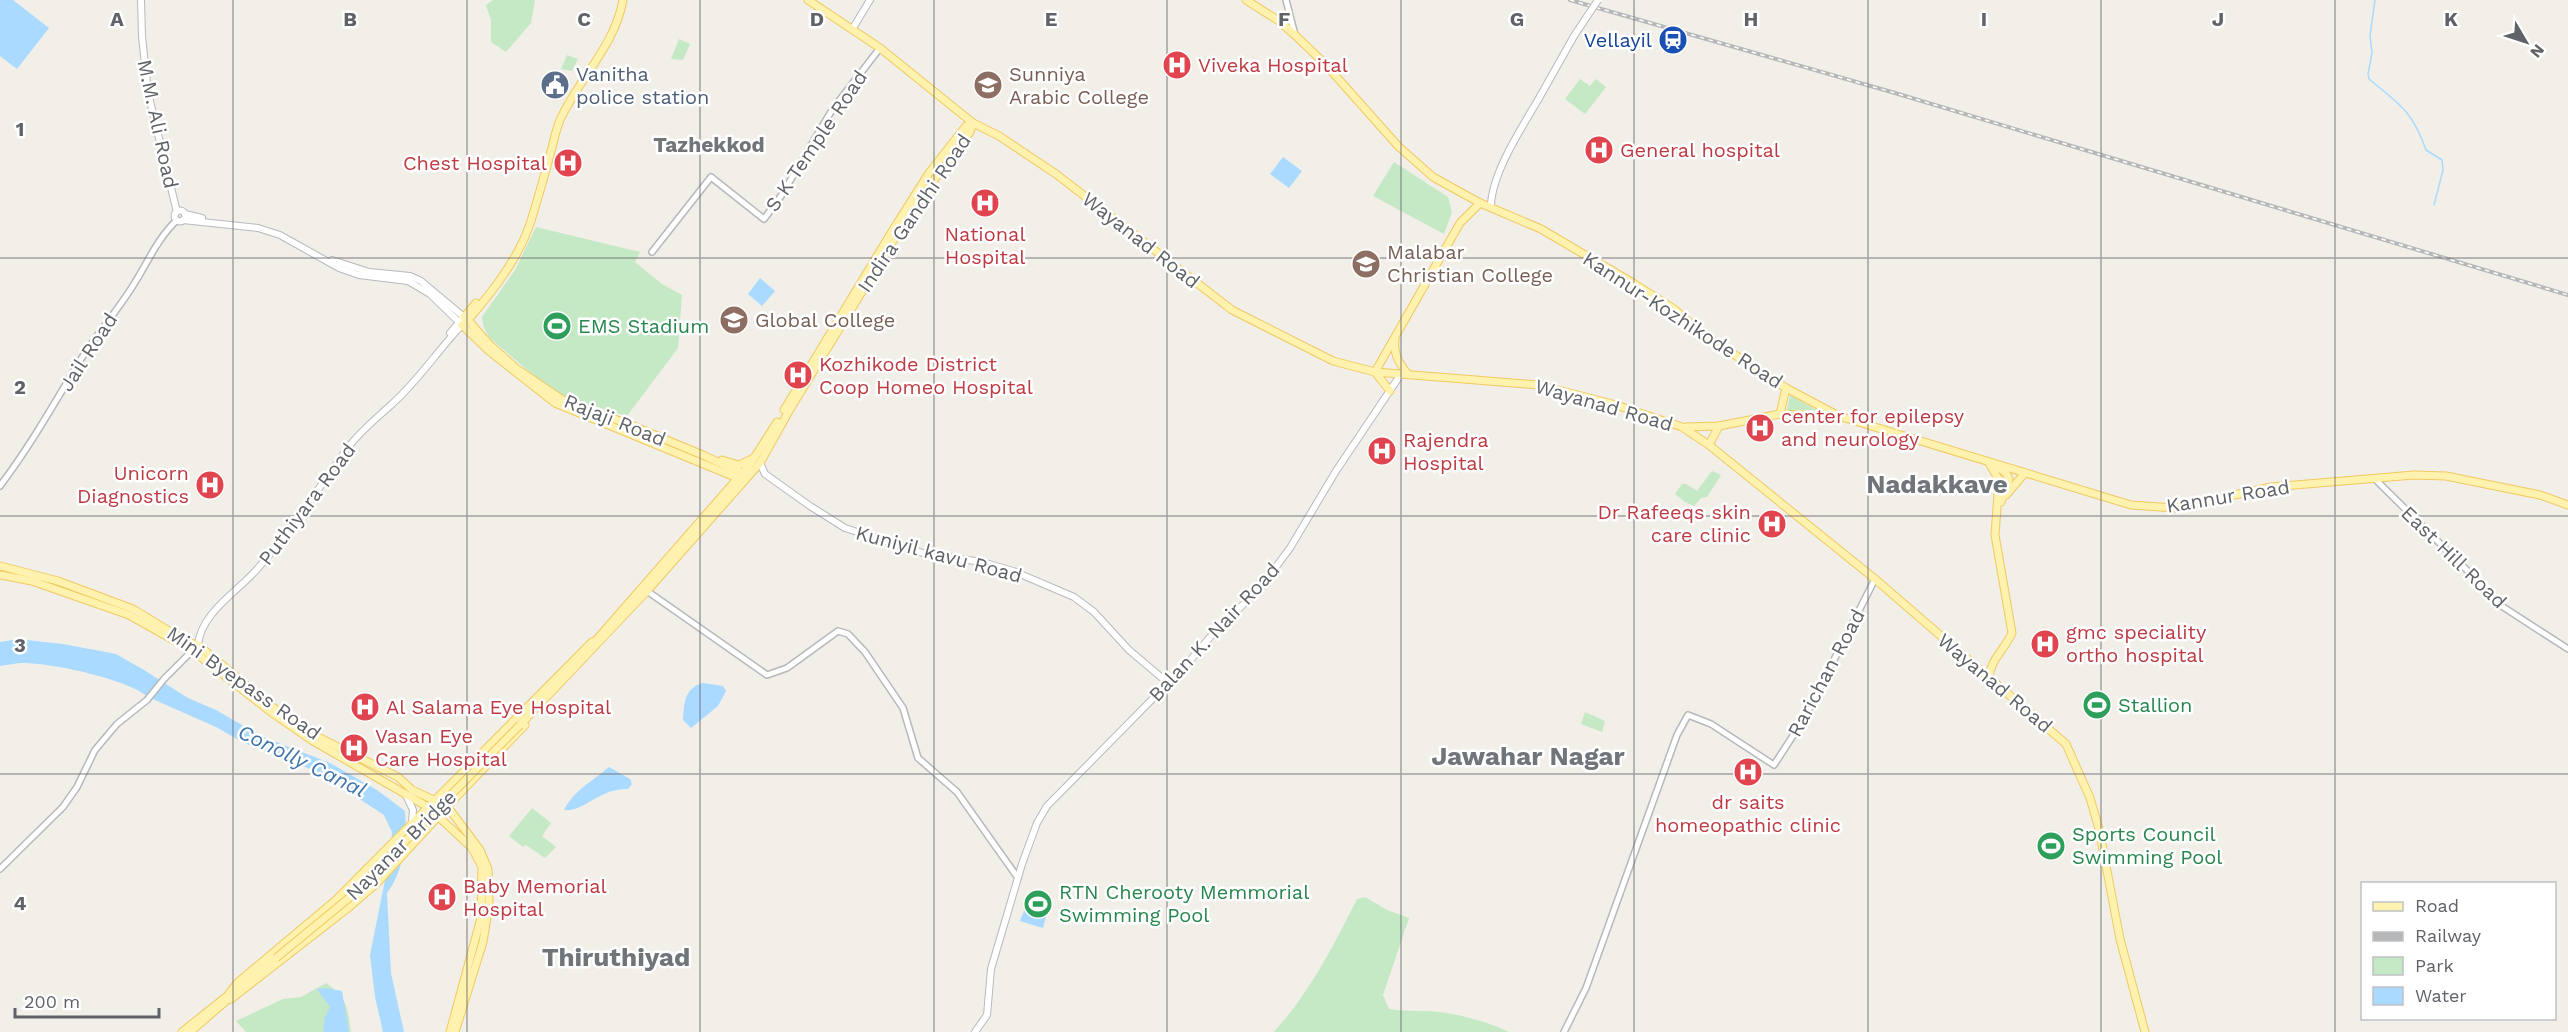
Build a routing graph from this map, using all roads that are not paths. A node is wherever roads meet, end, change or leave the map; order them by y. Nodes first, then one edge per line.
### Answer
1 (141, 0) edge
2 (623, 0) edge
3 (808, 0) edge
4 (870, 0) edge
5 (1246, 0) edge
6 (1286, 0) edge
7 (1598, 0) edge
8 (853, 28) junction
9 (1296, 35) junction
10 (880, 48) junction
11 (973, 123) junction
12 (1492, 193) junction
13 (1480, 203) junction
14 (1491, 208) junction
15 (182, 218) junction
16 (652, 252) dead end
17 (463, 321) junction
18 (1395, 337) junction
19 (1376, 372) junction
20 (1404, 374) junction
21 (1786, 388) junction
22 (1390, 391) junction
23 (1780, 414) junction
24 (1842, 417) junction
25 (1719, 426) junction
26 (1684, 428) junction
27 (1709, 445) junction
28 (703, 459) junction
29 (758, 460) junction
30 (1992, 464) junction
31 (2024, 474) junction
32 (742, 477) junction
33 (2375, 479) junction
34 (0, 486) edge
35 (719, 499) junction
36 (2568, 506) edge
37 (1999, 507) junction
38 (0, 566) edge
39 (0, 575) edge
40 (1875, 579) junction
41 (647, 591) junction
42 (609, 629) junction
43 (195, 648) junction
44 (2568, 649) edge
45 (1991, 665) junction
46 (1975, 667) junction
47 (1989, 678) junction
48 (1168, 682) junction
49 (520, 725) joint
50 (459, 793) junction
51 (406, 795) junction
52 (435, 801) junction
53 (447, 806) junction
54 (428, 807) junction
55 (455, 815) junction
56 (411, 822) junction
57 (0, 869) edge
58 (1018, 878) junction
59 (356, 879) junction
60 (366, 893) junction
61 (479, 940) junction
62 (229, 997) junction
63 (182, 1032) edge
64 (190, 1032) edge
65 (450, 1032) edge
66 (455, 1032) edge
67 (975, 1032) edge
68 (1564, 1032) edge
69 (2145, 1032) edge

1 - 15 main road, M.M. Ali Road
2 - 17 main road
3 - 8 main road, Wayanad Road
4 - 8 main road
5 - 9 main road, Kannur-Kozhikode Road
6 - 9 street
7 - 12 main road, bridge
8 - 10 main road, Wayanad Road
9 - 13 main road, Kannur-Kozhikode Road
10 - 11 main road, Wayanad Road
10 - 16 street, S K Temple Road
11 - 19 main road, Wayanad Road
11 - 29 main road, Indira Gandhi Road
12 - 13 main road
12 - 14 main road
13 - 14 main road, Kannur-Kozhikode Road
13 - 18 main road
14 - 21 main road, Kannur-Kozhikode Road
15 - 17 main road
15 - 34 street, Jail Road
17 - 28 main road, Rajaji Road
17 - 43 main road, Puthiyara Road
18 - 19 main road
18 - 20 main road
19 - 20 main road, Wayanad Road
19 - 22 main road
20 - 22 main road, Balan K. Nair Road
20 - 26 main road, Wayanad Road
21 - 23 main road
21 - 24 main road, Kannur-Kozhikode Road
22 - 48 main road, Balan K. Nair Road
23 - 24 main road
23 - 25 main road
24 - 30 main road, Kannur Road
25 - 26 main road
25 - 27 main road
26 - 27 main road, Wayanad Road
27 - 40 main road, Wayanad Road
28 - 29 main road
28 - 32 main road, Rajaji Road
28 - 35 main road
29 - 32 main road, Indira Gandhi Road
29 - 48 main road, Kuniyil kavu Road
30 - 31 main road, Kannur Road
30 - 37 main road
31 - 33 main road, Kannur Road
31 - 37 main road
32 - 35 main road, Indira Gandhi Road
32 - 41 main road, Indira Gandhi Road
33 - 36 main road, Kannur Road
33 - 44 street, East Hill Road
35 - 42 main road, Indira Gandhi Road
37 - 45 main road
38 - 43 main road, Mini Byepass Road
39 - 43 main road
40 - 46 main road, Wayanad Road
40 - 68 street, Rarichan Road
41 - 42 main road, Indira Gandhi Road
41 - 58 street
42 - 49 main road, Indira Gandhi Road
42 - 50 main road
42 - 52 main road
43 - 51 main road
43 - 52 main road, Mini Byepass Road
43 - 57 street
45 - 46 main road
45 - 47 main road
46 - 47 main road, Wayanad Road
47 - 69 main road, Wayanad Road
48 - 58 main road, Balan K. Nair Road
49 - 62 main road, Nayanar Bridge, bridge
50 - 53 main road
50 - 55 main road
51 - 54 main road
51 - 56 main road
52 - 53 main road, Mini Byepass Road
52 - 54 main road
53 - 55 main road
53 - 60 main road
54 - 56 main road
54 - 61 main road
55 - 61 main road
56 - 59 main road
58 - 67 main road, Balan K. Nair Road
59 - 60 main road
59 - 62 main road
60 - 62 main road
61 - 65 main road
61 - 66 main road
62 - 63 main road
62 - 64 main road

